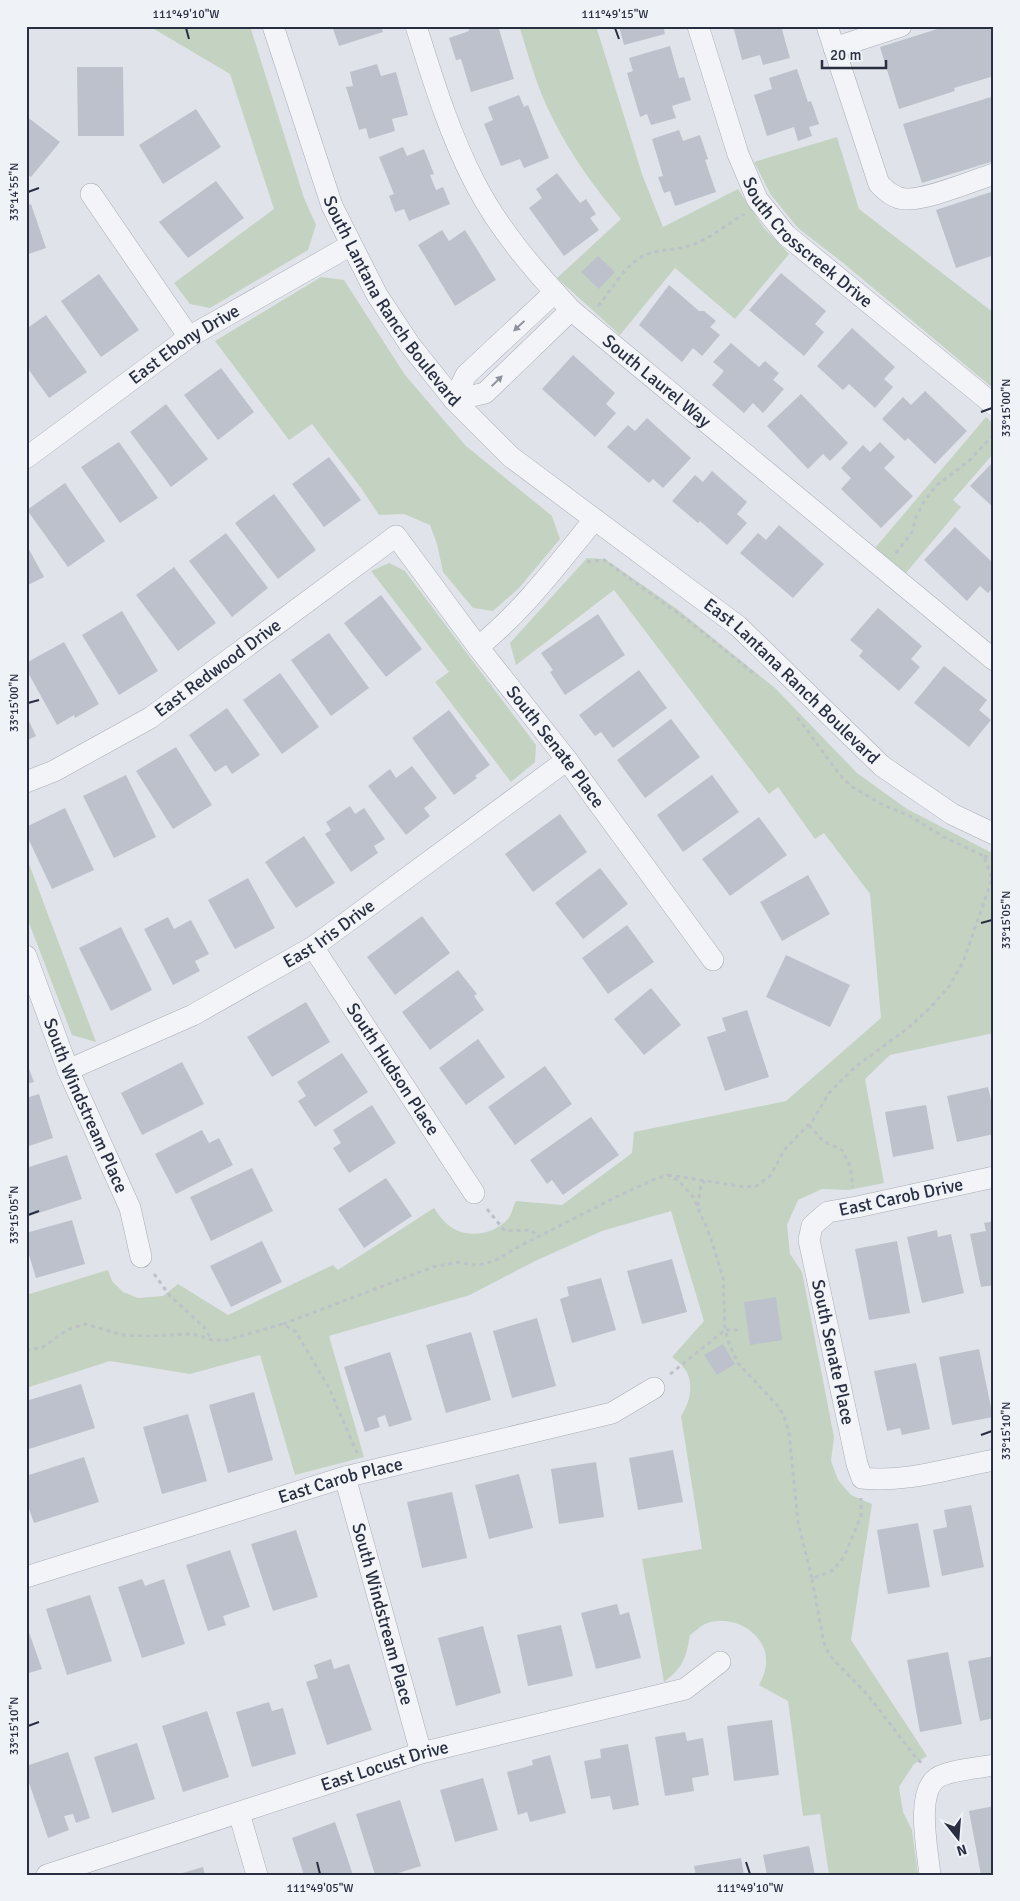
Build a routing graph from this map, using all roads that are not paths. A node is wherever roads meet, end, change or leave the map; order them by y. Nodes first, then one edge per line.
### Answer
1 (273, 26) edge
2 (416, 26) edge
3 (698, 26) edge
4 (827, 26) edge
5 (901, 26) edge
6 (834, 48) junction
7 (994, 174) edge
8 (91, 194) dead end
9 (352, 245) junction
10 (555, 292) junction
11 (577, 316) junction
12 (189, 337) junction
13 (454, 400) junction
14 (994, 405) edge
15 (26, 458) edge
16 (594, 520) junction
17 (396, 536) joint
18 (478, 647) junction
19 (994, 660) edge
20 (567, 760) junction
21 (26, 782) edge
22 (994, 834) edge
23 (313, 946) junction
24 (26, 956) edge
25 (713, 960) dead end
26 (68, 1070) junction
27 (994, 1177) edge
28 (474, 1193) road end
29 (812, 1226) joint
30 (141, 1257) road end
31 (654, 1388) road end
32 (994, 1460) edge
33 (353, 1475) junction
34 (26, 1577) edge
35 (720, 1662) dead end
36 (421, 1753) junction
37 (994, 1765) edge
38 (238, 1813) junction
39 (47, 1875) edge
40 (257, 1875) edge
41 (930, 1875) edge

1 - 9 street, South Lantana Ranch Boulevard
2 - 10 street, South Laurel Way
3 - 14 street, South Crosscreek Drive
4 - 6 street
5 - 6 street
6 - 7 street
8 - 12 street
9 - 12 street, East Ebony Drive
9 - 13 street, South Lantana Ranch Boulevard
10 - 11 street, South Laurel Way
10 -> 13 street
13 -> 11 street
11 - 19 street, South Laurel Way
12 - 15 street, East Ebony Drive
13 - 16 street, South Lantana Ranch Boulevard
16 - 18 street
16 - 22 street, East Lantana Ranch Boulevard
17 - 18 street, South Senate Place
17 - 21 street, East Redwood Drive
18 - 20 street, South Senate Place
20 - 23 street, East Iris Drive
20 - 25 street, South Senate Place
23 - 26 street, East Iris Drive
23 - 28 street, South Hudson Place
24 - 26 street, South Windstream Place
26 - 30 street, South Windstream Place
27 - 29 street, East Carob Drive
29 - 32 street, South Senate Place
31 - 33 street, East Carob Place
33 - 34 street, East Carob Place
33 - 36 street, South Windstream Place
35 - 36 street, East Locust Drive
36 - 38 street, East Locust Drive
37 - 41 street
38 - 39 street, East Locust Drive
38 - 40 street

